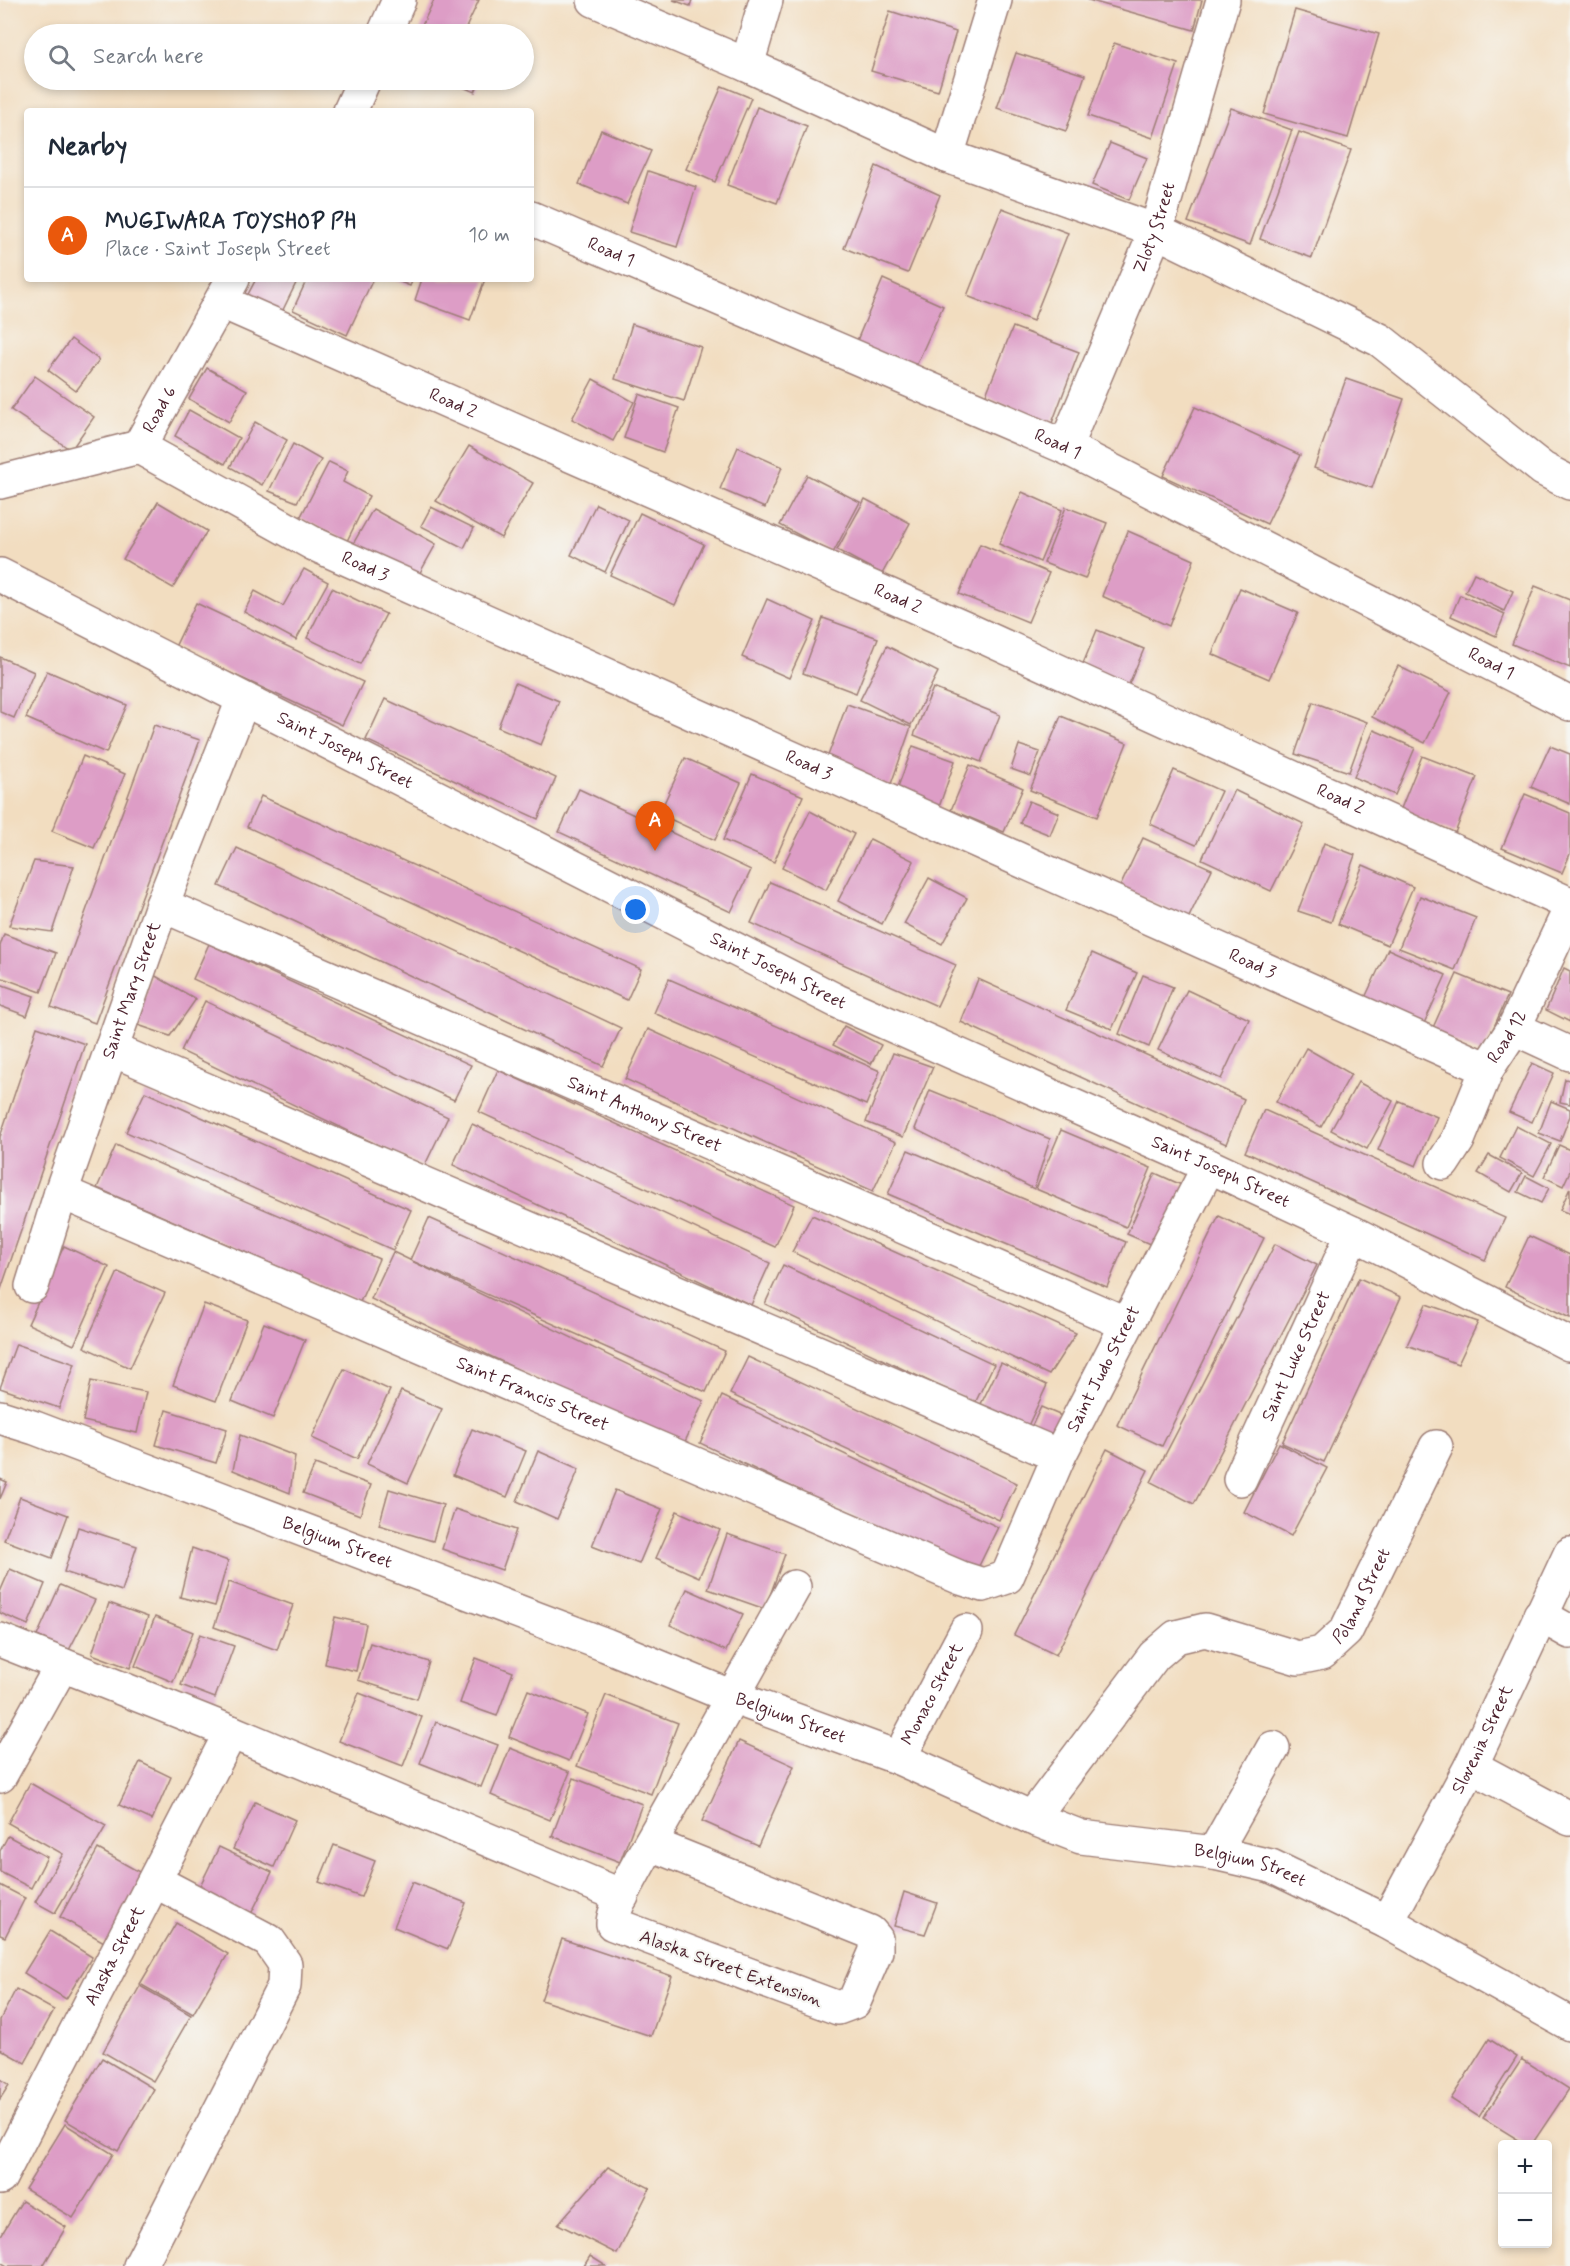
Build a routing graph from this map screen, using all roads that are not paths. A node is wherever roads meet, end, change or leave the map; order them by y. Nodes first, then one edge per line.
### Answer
1 (399, 0) edge
2 (594, 0) edge
3 (766, 0) edge
4 (995, 0) edge
5 (1223, 0) edge
6 (388, 24) edge
7 (747, 65) junction
8 (359, 90) edge
9 (351, 108) edge
10 (947, 156) junction
11 (534, 219) edge
12 (1156, 231) junction
13 (228, 290) edge
14 (139, 447) junction
15 (1065, 447) junction
16 (0, 482) edge
17 (1570, 483) edge
18 (0, 575) edge
19 (243, 700) junction
20 (1570, 704) edge
21 (162, 905) junction
22 (1570, 906) edge
23 (1514, 1028) junction
24 (111, 1049) junction
25 (1570, 1054) edge
26 (1487, 1069) junction
27 (1443, 1163) dead end
28 (1209, 1166) junction
29 (62, 1192) junction
30 (1353, 1233) junction
31 (32, 1286) dead end
32 (1127, 1324) junction
33 (1569, 1344) edge
34 (0, 1417) edge
35 (1436, 1447) dead end
36 (1059, 1456) junction
37 (1240, 1479) dead end
38 (1570, 1554) edge
39 (1006, 1577) joint
40 (794, 1587) dead end
41 (1540, 1615) junction
42 (966, 1631) dead end
43 (1570, 1632) edge
44 (0, 1640) edge
45 (62, 1665) junction
46 (732, 1697) junction
47 (231, 1732) junction
48 (1273, 1748) dead end
49 (899, 1758) junction
50 (1471, 1766) junction
51 (0, 1776) edge
52 (1032, 1818) junction
53 (1570, 1820) edge
54 (651, 1844) junction
55 (1214, 1853) junction
56 (155, 1881) junction
57 (622, 1896) junction
58 (1387, 1922) junction
59 (1570, 2024) edge
60 (0, 2178) edge
61 (140, 2266) edge

1 - 6 street
2 - 7 street
3 - 7 street
4 - 10 street
5 - 12 street, Zloty Street
7 - 10 street
8 - 9 street
10 - 12 street
11 - 15 street, Road 1
12 - 15 street, Zloty Street
12 - 17 street
13 - 14 street, Road 6
13 - 22 street, Road 2
14 - 16 street, Road 6
14 - 26 street, Road 3
15 - 20 street, Road 1
18 - 19 street, Saint Joseph Street
19 - 21 street, Saint Mary Street
19 - 28 street, Saint Joseph Street
21 - 24 street, Saint Mary Street
21 - 32 street, Saint Anthony Street
22 - 23 street, Road 12
23 - 25 street
23 - 26 street, Road 12
24 - 29 street, Saint Mary Street
24 - 36 street
26 - 27 street, Road 12
28 - 30 street, Saint Joseph Street
28 - 32 street, Saint Judo Street
29 - 31 street, Saint Mary Street
29 - 39 street, Saint Francis Street
30 - 33 street, Saint Joseph Street
30 - 37 street, Saint Luke Street
32 - 36 street, Saint Judo Street
34 - 46 street, Belgium Street
35 - 52 street, Poland Street
36 - 39 street, Saint Judo Street
38 - 41 street, Slovenia Street
40 - 46 street
41 - 43 street
41 - 50 street, Slovenia Street
42 - 49 street, Monaco Street
44 - 45 street
45 - 47 street
45 - 51 street
46 - 49 street, Belgium Street
46 - 54 street
47 - 56 street, Alaska Street
47 - 57 street
48 - 55 street
49 - 52 street, Belgium Street
50 - 53 street
50 - 58 street, Slovenia Street
52 - 55 street, Belgium Street
54 - 57 street
54 - 57 street, Alaska Street Extension
55 - 58 street, Belgium Street
56 - 60 street, Alaska Street
56 - 61 street
58 - 59 street, Belgium Street

